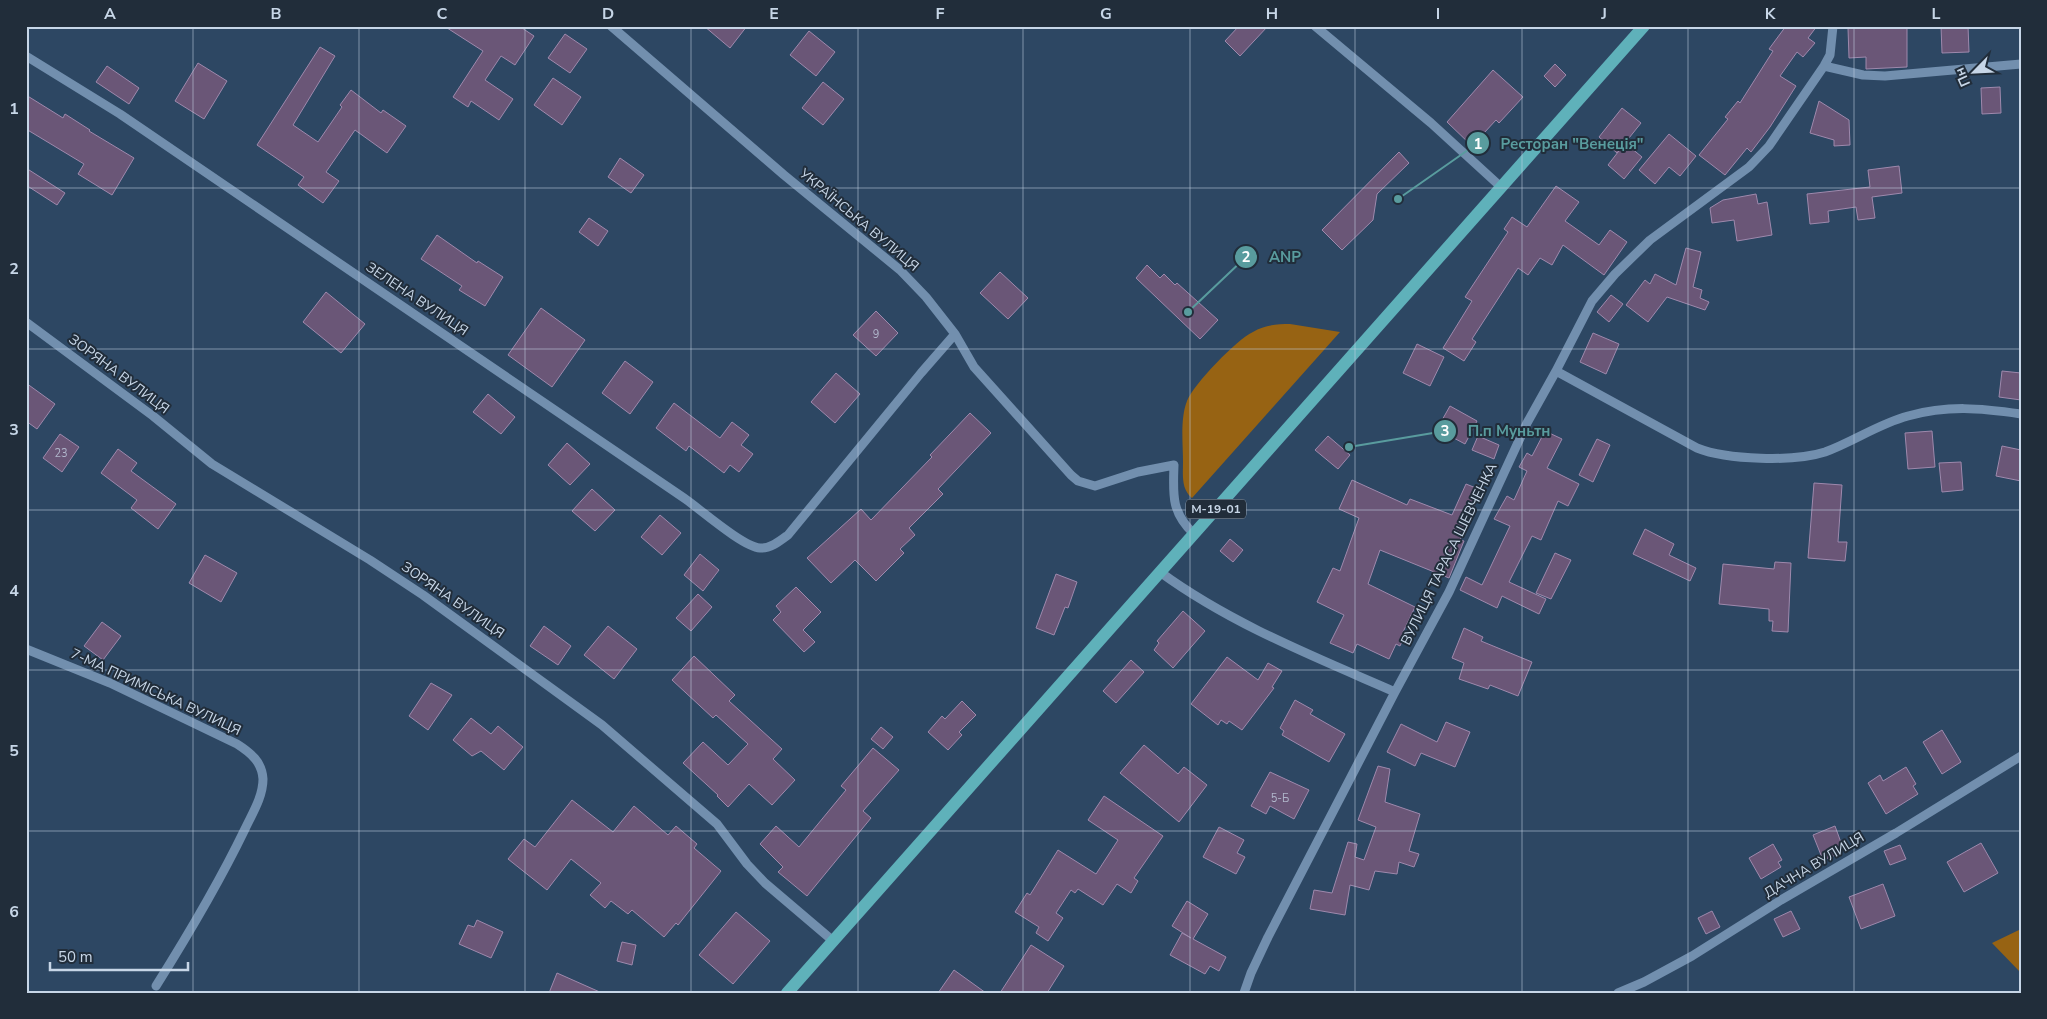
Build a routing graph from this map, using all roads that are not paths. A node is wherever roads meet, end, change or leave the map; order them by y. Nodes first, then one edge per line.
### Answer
1 (611, 26) edge
2 (1316, 26) edge
3 (1644, 26) edge
4 (1833, 26) edge
5 (26, 56) edge
6 (2021, 64) edge
7 (1824, 66) junction
8 (1501, 188) junction
9 (26, 322) edge
10 (955, 334) junction
11 (1556, 371) junction
12 (2021, 414) edge
13 (1194, 534) junction
14 (1160, 572) junction
15 (26, 649) edge
16 (1395, 692) junction
17 (2021, 756) edge
18 (832, 940) junction
19 (156, 986) dead end
20 (791, 991) edge
21 (1244, 993) edge
22 (1618, 993) edge

1 - 10 street, УКРАЇНСЬКА ВУЛИЦЯ
2 - 8 street
3 - 8 main road, М-19-01
4 - 7 street, ВУЛИЦЯ ТАРАСА ШЕВЧЕНКА
5 - 10 street, ЗЕЛЕНА ВУЛИЦЯ
6 - 7 street
7 - 11 street, ВУЛИЦЯ ТАРАСА ШЕВЧЕНКА
8 - 13 main road, М-19-01
9 - 18 street, ЗОРЯНА ВУЛИЦЯ
10 - 13 street, УКРАЇНСЬКА ВУЛИЦЯ
11 - 12 street
11 - 16 street, ВУЛИЦЯ ТАРАСА ШЕВЧЕНКА
13 - 14 main road, М-19-01
14 - 16 street
14 - 18 main road, М-19-01
15 - 19 street, 7-МА ПРИМІСЬКА ВУЛИЦЯ
16 - 21 street, ВУЛИЦЯ ТАРАСА ШЕВЧЕНКА
17 - 22 street, ДАЧНА ВУЛИЦЯ
18 - 20 main road, М-19-01

